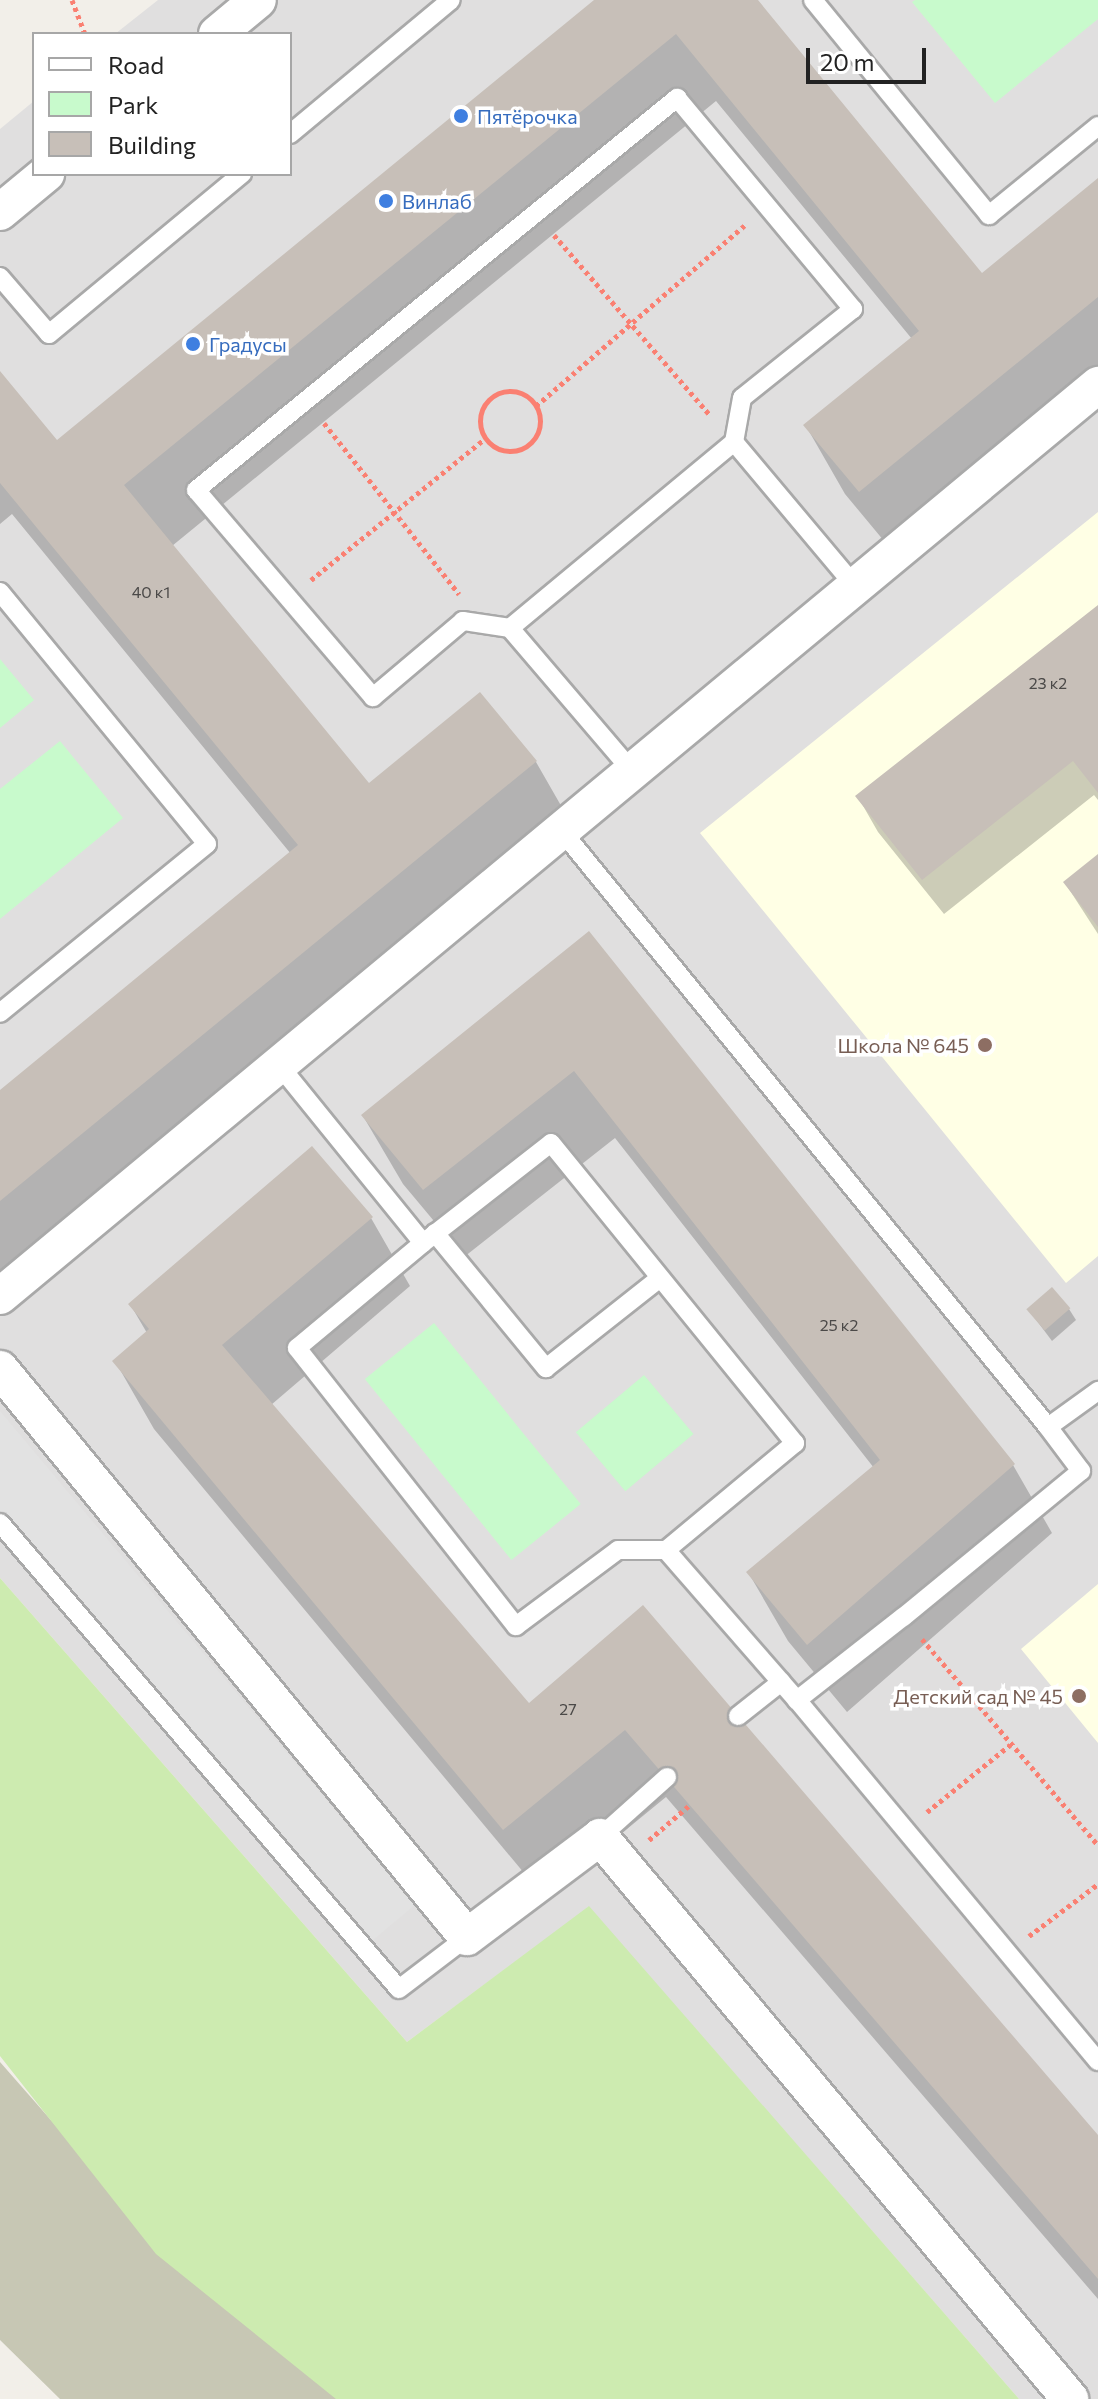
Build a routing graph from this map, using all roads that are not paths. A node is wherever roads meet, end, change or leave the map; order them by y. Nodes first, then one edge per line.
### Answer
1 (258, 0) edge
2 (451, 0) edge
3 (813, 0) edge
4 (219, 32) edge
5 (1098, 126) edge
6 (292, 132) edge
7 (44, 176) edge
8 (240, 176) edge
9 (0, 212) edge
10 (0, 277) edge
11 (1098, 385) edge
12 (734, 442) junction
13 (855, 586) junction
14 (0, 592) edge
15 (510, 628) junction
16 (632, 771) junction
17 (561, 830) junction
18 (0, 1013) edge
19 (279, 1065) junction
20 (429, 1238) junction
21 (660, 1278) junction
22 (0, 1296) edge
23 (0, 1369) edge
24 (1098, 1391) edge
25 (1048, 1427) junction
26 (0, 1523) edge
27 (666, 1550) junction
28 (781, 1682) junction
29 (797, 1700) junction
30 (738, 1716) dead end
31 (667, 1777) dead end
32 (600, 1837) junction
33 (467, 1937) junction
34 (1098, 2061) edge
35 (1070, 2399) edge

1 - 4 street
2 - 6 lane
3 - 5 lane
7 - 9 street
8 - 10 lane
11 - 13 street
12 - 13 lane
12 - 15 lane
12 - 15 lane
13 - 16 street
14 - 18 lane
15 - 16 lane
16 - 17 street
17 - 19 street
17 - 25 lane
19 - 20 lane
19 - 22 street
20 - 21 lane
20 - 21 lane
20 - 27 lane
21 - 27 lane
23 - 33 street
24 - 25 lane
25 - 29 lane
26 - 33 lane
27 - 28 lane
28 - 29 lane
28 - 30 lane
29 - 34 lane
31 - 32 lane
32 - 33 street
32 - 35 street

